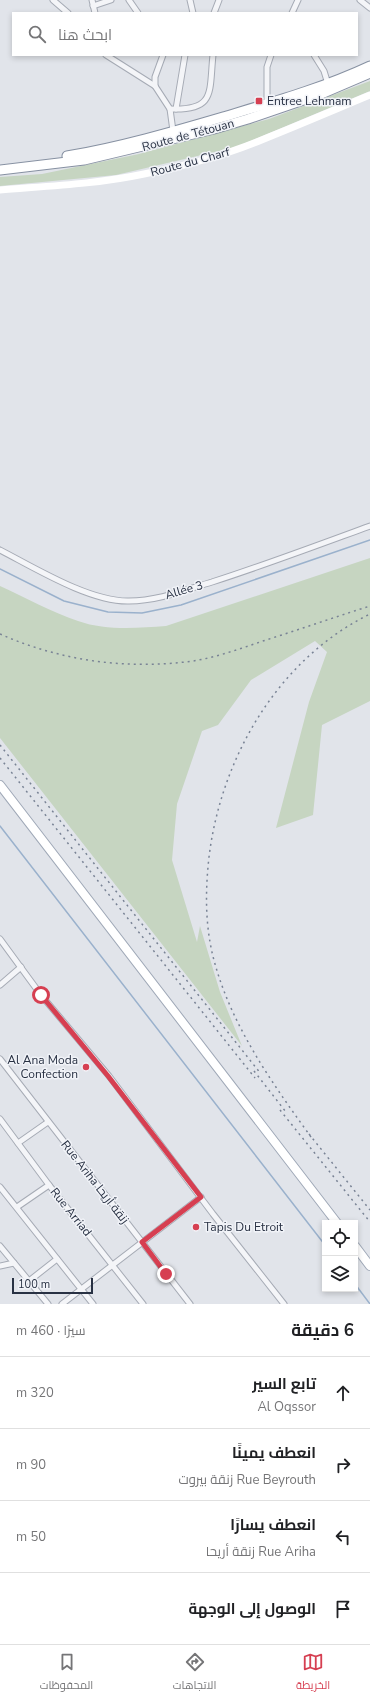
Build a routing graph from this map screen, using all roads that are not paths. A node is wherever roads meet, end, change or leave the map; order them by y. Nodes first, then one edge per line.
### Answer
1 (53, 0) edge
2 (111, 0) edge
3 (129, 0) edge
4 (190, 0) edge
5 (219, 0) edge
6 (298, 0) edge
7 (360, 0) edge
8 (92, 3) edge
9 (370, 8) edge
10 (67, 12) edge
11 (137, 12) edge
12 (193, 12) edge
13 (214, 12) edge
14 (292, 12) edge
15 (108, 56) edge
16 (162, 56) edge
17 (184, 56) edge
18 (213, 56) edge
19 (271, 56) edge
20 (315, 56) edge
21 (370, 66) edge
22 (370, 73) edge
23 (328, 84) junction
24 (155, 86) junction
25 (370, 95) edge
26 (267, 104) junction
27 (173, 109) junction
28 (173, 131) junction
29 (0, 164) edge
30 (0, 170) edge
31 (0, 190) edge
32 (370, 526) edge
33 (0, 550) edge
34 (0, 785) edge
35 (0, 939) edge
36 (21, 967) junction
37 (0, 985) edge
38 (0, 1059) edge
39 (0, 1119) edge
40 (48, 1122) junction
41 (18, 1143) junction
42 (49, 1185) junction
43 (0, 1187) edge
44 (201, 1197) junction
45 (17, 1207) junction
46 (335, 1220) edge
47 (142, 1242) junction
48 (0, 1246) edge
49 (358, 1250) edge
50 (57, 1259) junction
51 (14, 1263) junction
52 (112, 1265) junction
53 (0, 1266) edge
54 (370, 1266) edge
55 (29, 1281) junction
56 (81, 1289) junction
57 (48, 1304) edge
58 (62, 1304) edge
59 (92, 1304) edge
60 (143, 1304) edge
61 (190, 1304) edge
62 (284, 1304) edge

1 - 10 street
2 - 8 street
3 - 11 street
4 - 12 street
5 - 13 street
6 - 14 street
7 - 9 street
15 - 24 street
16 - 24 street
17 - 27 street
18 - 27 street
19 - 26 street
20 - 23 street
21 - 23 highway, Route de Tétouan
22 - 30 highway, Route de Tétouan
23 - 26 highway, Route de Tétouan
24 - 27 street
25 - 31 street, Route du Charf
26 - 28 highway, Route de Tétouan
27 - 28 street
28 - 29 highway, Route de Tétouan
32 - 33 street, Allée 3
34 - 46 main road
35 - 36 street
36 - 37 street
36 - 44 street
38 - 40 street, Rue Ariha زنقة أريحا
39 - 41 street, Rue Arriad
40 - 41 street
40 - 47 street, Rue Ariha زنقة أريحا
41 - 42 street, Rue Arriad
42 - 45 street
42 - 52 street, Rue Arriad
43 - 45 street
44 - 47 street
44 - 62 street
45 - 50 street
47 - 52 street
47 - 61 street, Rue Ariha زنقة أريحا
48 - 51 street
49 - 54 main road
50 - 55 street
50 - 56 street
51 - 53 street
51 - 55 street
52 - 56 street
52 - 60 street, Rue Arriad
55 - 57 street
56 - 58 street
56 - 59 street

